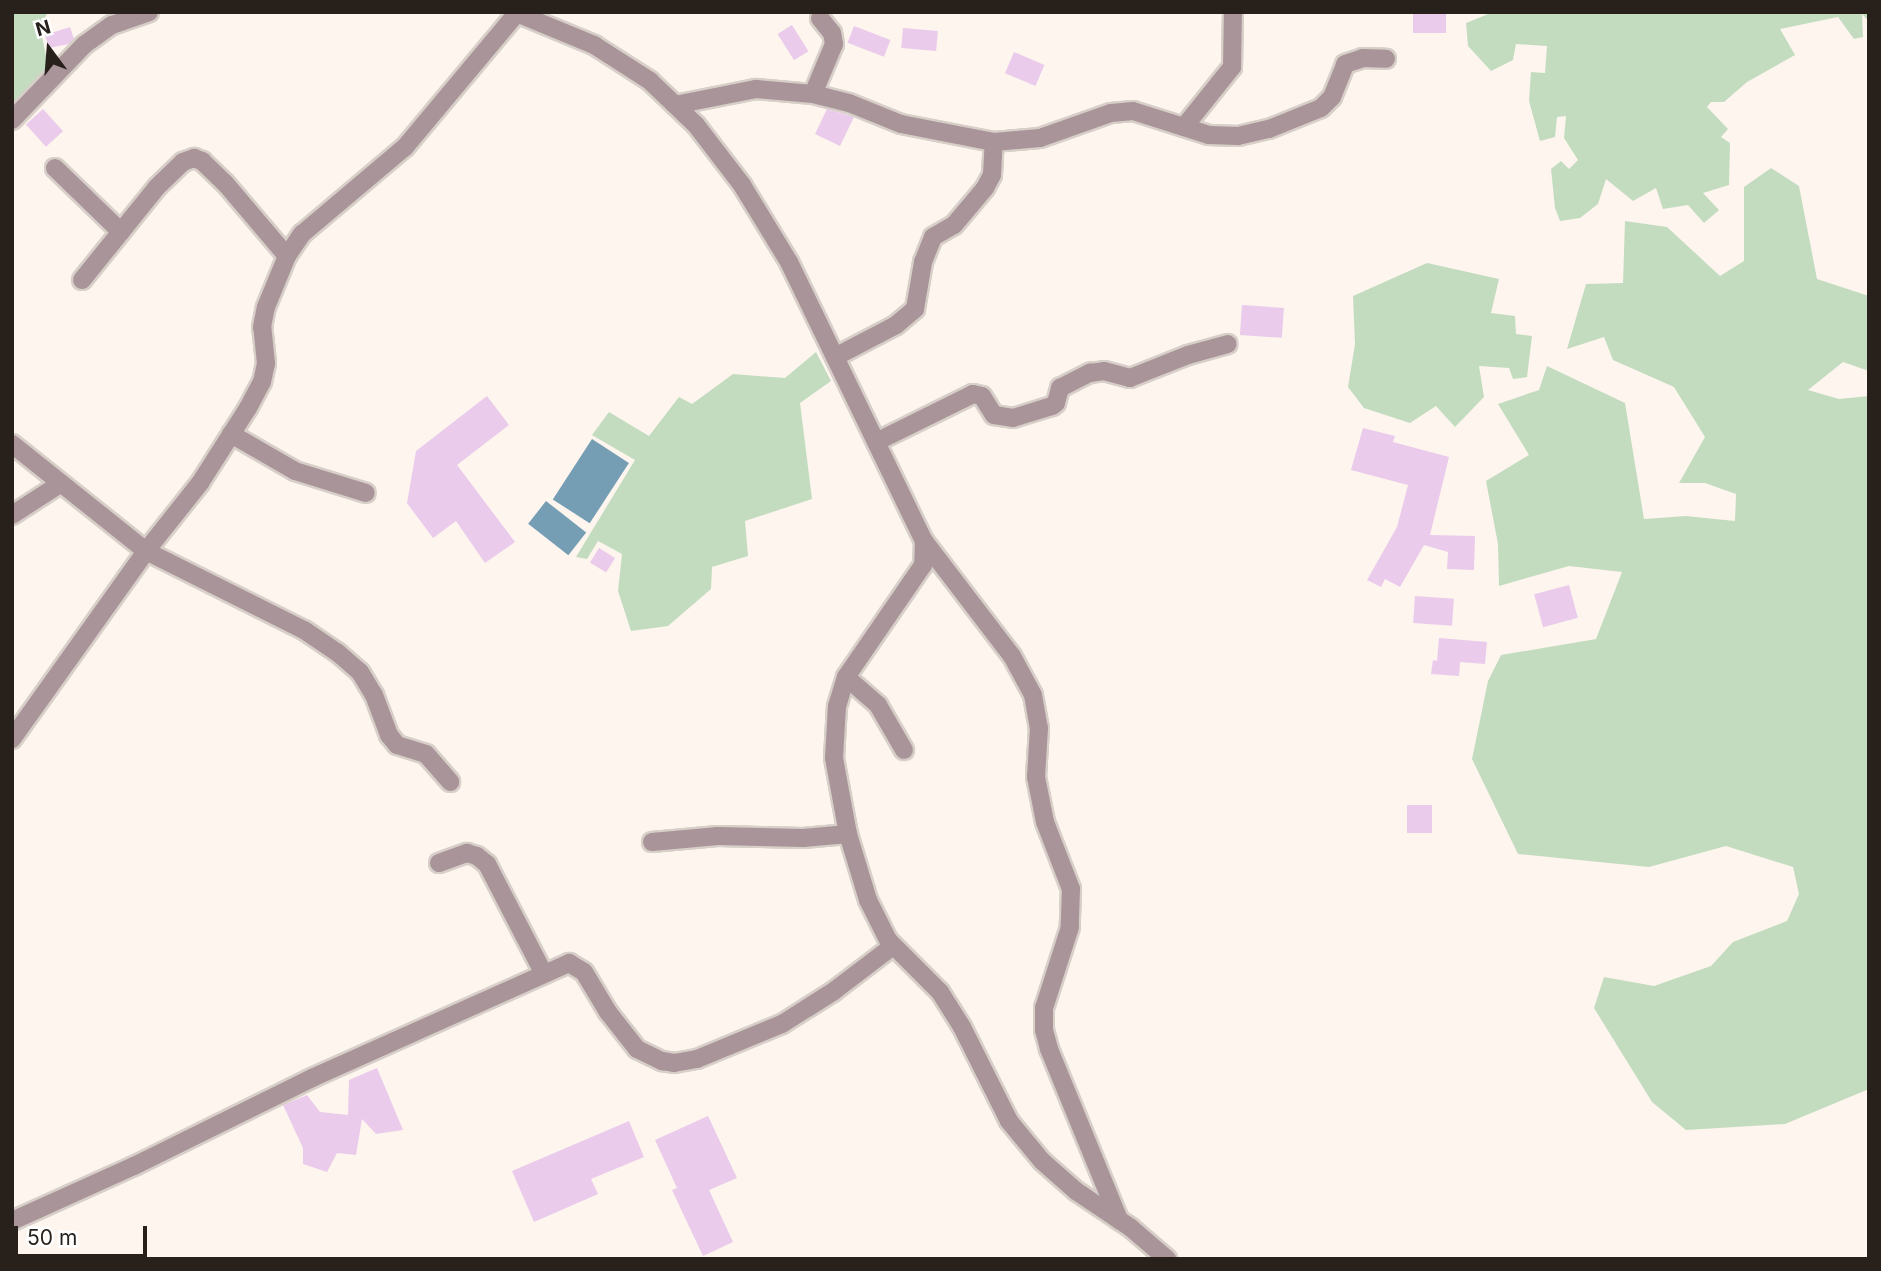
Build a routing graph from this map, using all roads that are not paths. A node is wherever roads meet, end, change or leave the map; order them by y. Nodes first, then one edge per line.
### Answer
1 (149, 12) edge
2 (1233, 12) edge
3 (515, 13) edge
4 (820, 18) dead end
5 (1385, 59) dead end
6 (813, 94) junction
7 (675, 105) junction
8 (12, 120) edge
9 (1184, 127) junction
10 (994, 142) junction
11 (55, 168) dead end
12 (121, 232) junction
13 (288, 256) junction
14 (82, 280) dead end
15 (1228, 344) dead end
16 (835, 357) junction
17 (231, 434) junction
18 (876, 442) junction
19 (12, 444) edge
20 (60, 484) junction
21 (366, 494) dead end
22 (12, 515) edge
23 (924, 541) junction
24 (146, 551) junction
25 (846, 677) junction
26 (12, 739) edge
27 (904, 750) dead end
28 (450, 782) dead end
29 (848, 834) junction
30 (652, 842) dead end
31 (439, 863) dead end
32 (893, 946) junction
33 (543, 972) junction
34 (1119, 1220) junction
35 (12, 1221) edge
36 (1167, 1259) edge

1 - 8 street
2 - 9 street
3 - 7 street
3 - 13 street
4 - 6 street
5 - 9 street
6 - 7 street
6 - 10 street
7 - 16 street
9 - 10 street
10 - 16 street
11 - 12 street
12 - 13 street
12 - 14 street
13 - 17 street
15 - 18 street
16 - 18 street
17 - 21 street
17 - 24 street
18 - 23 street
19 - 20 street
20 - 22 street
20 - 24 street
23 - 25 street
23 - 34 street
24 - 26 street
24 - 28 street
25 - 27 street
25 - 29 street
29 - 30 street
29 - 32 street
31 - 33 street
32 - 33 street
32 - 34 street
33 - 35 street
34 - 36 street

